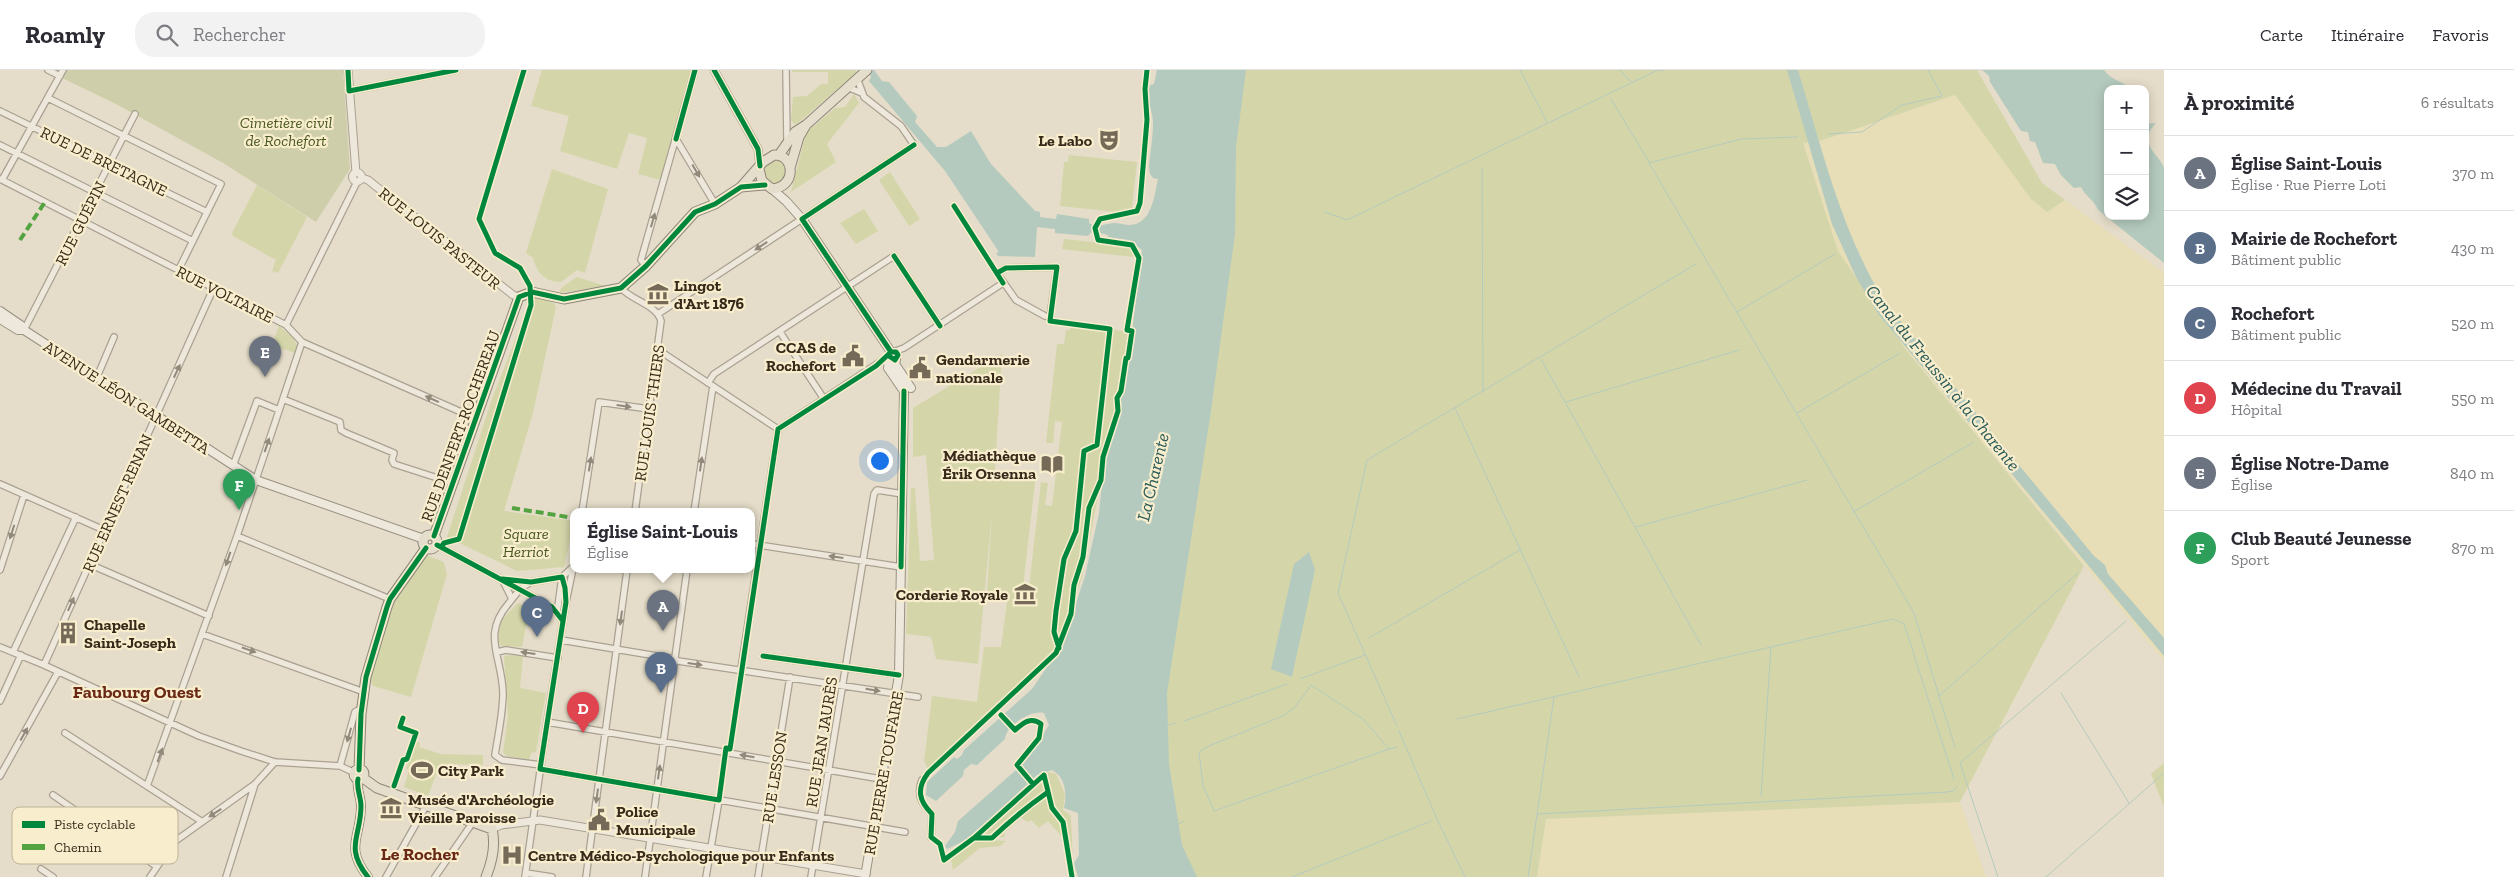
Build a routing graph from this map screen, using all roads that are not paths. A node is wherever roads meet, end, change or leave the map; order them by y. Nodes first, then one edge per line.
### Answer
1 (48, 70) edge
2 (63, 70) edge
3 (348, 70) edge
4 (456, 70) edge
5 (695, 70) edge
6 (714, 70) edge
7 (786, 70) edge
8 (867, 70) edge
9 (60, 76) junction
10 (858, 78) junction
11 (847, 87) junction
12 (349, 91) junction
13 (862, 93) junction
14 (48, 98) junction
15 (0, 111) edge
16 (135, 114) dead end
17 (787, 120) junction
18 (806, 125) junction
19 (32, 126) junction
20 (795, 132) junction
21 (124, 135) junction
22 (676, 139) junction
23 (787, 142) junction
24 (0, 145) edge
25 (758, 149) junction
26 (17, 153) junction
27 (775, 155) junction
28 (794, 158) junction
29 (110, 164) junction
30 (760, 167) junction
31 (790, 168) junction
32 (358, 178) junction
33 (1, 180) edge
34 (785, 185) junction
35 (741, 187) junction
36 (769, 187) junction
37 (95, 193) junction
38 (786, 201) junction
39 (715, 204) junction
40 (207, 212) junction
41 (802, 219) junction
42 (81, 221) junction
43 (193, 241) junction
44 (646, 266) junction
45 (179, 269) junction
46 (1004, 283) junction
47 (214, 287) junction
48 (621, 288) junction
49 (846, 288) junction
50 (519, 297) junction
51 (0, 311) edge
52 (658, 314) junction
53 (0, 319) edge
54 (286, 326) junction
55 (940, 326) junction
56 (24, 330) junction
57 (780, 332) junction
58 (114, 337) dead end
59 (302, 342) junction
60 (658, 349) junction
61 (892, 360) junction
62 (876, 366) junction
63 (97, 377) junction
64 (710, 384) junction
65 (824, 399) junction
66 (283, 400) junction
67 (649, 409) junction
68 (279, 410) junction
69 (157, 416) junction
70 (477, 419) junction
71 (778, 429) junction
72 (233, 466) junction
73 (256, 480) junction
74 (453, 483) junction
75 (0, 484) edge
76 (903, 494) junction
77 (24, 495) junction
78 (583, 508) edge
79 (636, 508) edge
80 (694, 508) edge
81 (76, 517) junction
82 (104, 530) junction
83 (236, 536) junction
84 (436, 540) junction
85 (425, 543) junction
86 (755, 544) edge
87 (759, 545) junction
88 (863, 561) junction
89 (89, 564) junction
90 (901, 566) junction
91 (570, 569) edge
92 (0, 570) edge
93 (572, 573) edge
94 (627, 573) edge
95 (687, 573) edge
96 (755, 573) edge
97 (755, 573) edge
98 (562, 577) junction
99 (502, 579) junction
100 (531, 582) junction
101 (520, 589) junction
102 (390, 599) junction
103 (512, 599) junction
104 (566, 602) junction
105 (555, 606) junction
106 (208, 616) junction
107 (563, 621) junction
108 (202, 634) junction
109 (561, 640) junction
110 (0, 648) edge
111 (616, 649) junction
112 (13, 652) junction
113 (497, 652) junction
114 (21, 655) junction
115 (763, 656) dead end
116 (558, 658) junction
117 (675, 659) junction
118 (44, 665) junction
119 (846, 667) junction
120 (741, 669) junction
121 (58, 672) junction
122 (899, 675) junction
123 (790, 677) junction
124 (843, 685) junction
125 (364, 692) junction
126 (897, 694) junction
127 (918, 697) dead end
128 (0, 701) edge
129 (362, 708) junction
130 (547, 722) junction
131 (171, 724) junction
132 (606, 732) junction
133 (65, 734) dead end
134 (664, 742) junction
135 (777, 761) junction
136 (275, 762) junction
137 (340, 766) junction
138 (540, 767) junction
139 (829, 770) junction
140 (360, 774) junction
141 (0, 776) edge
142 (599, 779) junction
143 (881, 779) junction
144 (922, 780) dead end
145 (254, 784) junction
146 (147, 786) junction
147 (657, 789) junction
148 (52, 795) dead end
149 (719, 800) junction
150 (426, 806) junction
151 (70, 807) edge
152 (769, 808) junction
153 (821, 817) junction
154 (534, 819) junction
155 (202, 821) junction
156 (473, 822) junction
157 (874, 826) junction
158 (592, 828) junction
159 (492, 829) junction
160 (905, 832) dead end
161 (931, 836) dead end
162 (650, 838) junction
163 (178, 839) edge
164 (710, 848) junction
165 (761, 857) junction
166 (153, 864) edge
167 (813, 865) junction
168 (156, 866) joint
169 (41, 869) dead end
170 (526, 875) edge
171 (866, 876) edge
172 (52, 877) edge
173 (150, 877) edge
174 (226, 877) edge
175 (368, 877) edge
176 (386, 877) edge
177 (435, 877) edge
178 (486, 877) edge
179 (552, 877) edge
180 (586, 877) edge
181 (645, 877) edge
182 (707, 877) edge
183 (758, 877) edge
184 (811, 877) edge

1 - 9 street
2 - 9 street
3 - 12 street
4 - 12 street
5 - 22 street
6 - 25 street
7 - 17 street
8 - 10 main road
9 - 14 street
10 - 11 main road
10 - 13 street
11 - 13 street
11 - 18 main road
12 - 32 street
13 - 41 street
14 - 19 street
14 - 21 street
15 - 19 street, RUE DE BRETAGNE
16 - 21 street, RUE GUÉPIN
17 - 20 street
17 - 23 street
18 - 20 main road
18 - 28 main road
19 - 26 street
19 - 29 street, RUE DE BRETAGNE
20 - 23 main road
20 - 28 street
21 - 29 street, RUE GUÉPIN
21 - 40 street
22 -> 39 street
44 -> 22 street
23 - 27 main road
24 - 26 street
25 - 27 street
25 - 30 street
26 - 33 street
26 - 37 street
27 - 30 main road
27 - 31 main road
28 - 31 main road
29 - 37 street, RUE GUÉPIN
29 - 40 street, RUE DE BRETAGNE
30 - 35 main road
30 - 36 main road
31 - 34 main road
32 - 50 street, RUE LOUIS PASTEUR
32 - 54 street
33 - 42 street, RUE VOLTAIRE
34 - 36 main road
34 - 38 main road
35 - 36 main road
35 - 39 main road
36 - 38 main road
37 - 42 street, RUE GUÉPIN
37 - 43 street
38 - 41 main road
39 - 44 main road
40 - 43 street
41 - 49 main road
41 -> 52 street
42 - 45 street, RUE VOLTAIRE
42 - 56 street, RUE GUÉPIN
43 - 45 street
44 - 48 main road
45 - 47 street, RUE VOLTAIRE
46 - 46 street
46 - 55 street
47 - 54 street, RUE VOLTAIRE
69 -> 47 street, RUE ERNEST RENAN
48 - 50 main road
48 - 52 street
49 - 55 street
49 - 57 street
49 - 61 main road
50 - 70 main road, RUE DENFERT-ROCHEREAU
51 - 56 main road, AVENUE LÉON GAMBETTA
52 - 60 street, RUE LOUIS THIERS
53 - 56 main road, AVENUE LÉON GAMBETTA
54 - 59 street, RUE VOLTAIRE
55 - 61 street
56 - 63 main road, AVENUE LÉON GAMBETTA
57 - 64 street
57 - 65 street
58 - 63 street
59 - 66 street
70 -> 59 street, RUE VOLTAIRE
60 - 64 street
60 - 67 street, RUE LOUIS THIERS
61 - 62 street
61 - 62 street
61 - 76 main road, RUE PIERRE TOUFAIRE
62 - 65 street
63 - 69 main road, AVENUE LÉON GAMBETTA
64 - 71 street
80 -> 64 street
65 - 71 street
66 - 68 street
66 - 74 street
78 -> 67 street
67 - 79 street, RUE LOUIS THIERS
68 - 72 street
73 -> 68 street
69 - 72 main road, AVENUE LÉON GAMBETTA
69 - 82 street, RUE ERNEST RENAN
70 - 74 main road, RUE DENFERT-ROCHEREAU
71 - 87 street
72 - 73 main road, AVENUE LÉON GAMBETTA
73 - 83 street
73 - 85 main road, AVENUE LÉON GAMBETTA
74 - 84 main road, RUE DENFERT-ROCHEREAU
75 - 77 street
76 - 88 street, RUE JEAN JAURÈS
76 - 90 main road, RUE PIERRE TOUFAIRE
77 - 81 street
77 -> 92 street
81 - 82 street
81 - 112 street
82 - 89 street, RUE ERNEST RENAN
83 - 102 street
83 -> 106 street
84 - 85 main road
84 - 85 main road
84 - 99 street
85 - 102 main road
86 - 87 street
88 -> 87 street
87 - 96 street
88 - 90 street
88 - 119 street, RUE JEAN JAURÈS
89 - 106 street
118 -> 89 street, RUE ERNEST RENAN
90 - 122 main road, RUE PIERRE TOUFAIRE
91 - 98 street
93 - 104 street
94 -> 111 street
95 - 117 street
97 - 120 street
98 - 100 street
98 - 104 street
98 - 105 street
99 - 100 street
99 - 101 street
99 - 103 street
100 - 101 street
101 - 103 street
101 - 105 street
102 - 125 main road
103 - 113 street
104 - 105 street
104 - 107 street
105 - 107 street
106 - 108 street
107 - 109 street
108 -> 125 street
108 - 131 street
109 - 111 street
109 - 116 street
110 - 112 street
111 - 117 street
111 - 132 street
112 - 114 street
116 -> 113 street
113 - 138 street
114 - 118 street
114 - 128 street
115 - 119 street
116 - 130 street
117 -> 120 street
117 - 134 street
118 - 121 street
119 - 122 street
119 - 124 street, RUE JEAN JAURÈS
120 - 123 street
121 - 131 street
141 -> 121 street
122 - 126 main road, RUE PIERRE TOUFAIRE
123 - 124 street
123 - 135 street, RUE LESSON
124 -> 126 street
124 - 139 street, RUE JEAN JAURÈS
125 - 129 main road
126 - 127 street
126 - 143 main road, RUE PIERRE TOUFAIRE
129 -> 137 street
129 - 140 main road
130 - 132 street
130 - 138 street
131 - 136 street
146 -> 131 street
132 - 134 street
132 - 142 street
133 - 146 street
135 -> 134 street
147 -> 134 street
135 - 139 street
135 - 152 street, RUE LESSON
136 - 137 street
136 - 145 street
137 - 140 street
138 - 142 street
138 - 154 street
139 - 143 street
139 - 153 street, RUE JEAN JAURÈS
140 - 150 main road
140 - 175 main road
142 - 147 street
142 -> 158 street
143 - 157 main road, RUE PIERRE TOUFAIRE
144 - 161 street
145 -> 155 street
145 - 174 street
146 - 155 street
147 - 149 street
147 - 162 street
148 - 151 street
149 - 152 street
149 - 164 street
150 - 156 main road
150 - 176 street
152 - 153 street
152 - 165 street, RUE LESSON
153 - 157 street
153 - 167 street, RUE JEAN JAURÈS
154 - 158 street
154 - 159 street
154 - 170 street
155 - 163 street
156 - 159 main road
156 - 177 street
157 - 160 street
157 - 171 main road, RUE PIERRE TOUFAIRE
158 - 162 street
158 - 180 street
159 - 178 main road
162 - 164 street
162 - 181 street
164 - 165 street
164 - 182 street
165 - 167 street
165 - 183 street, RUE LESSON
166 - 168 street
167 - 171 street
167 - 184 street, RUE JEAN JAURÈS
168 - 173 street
169 - 172 street
170 - 179 street

